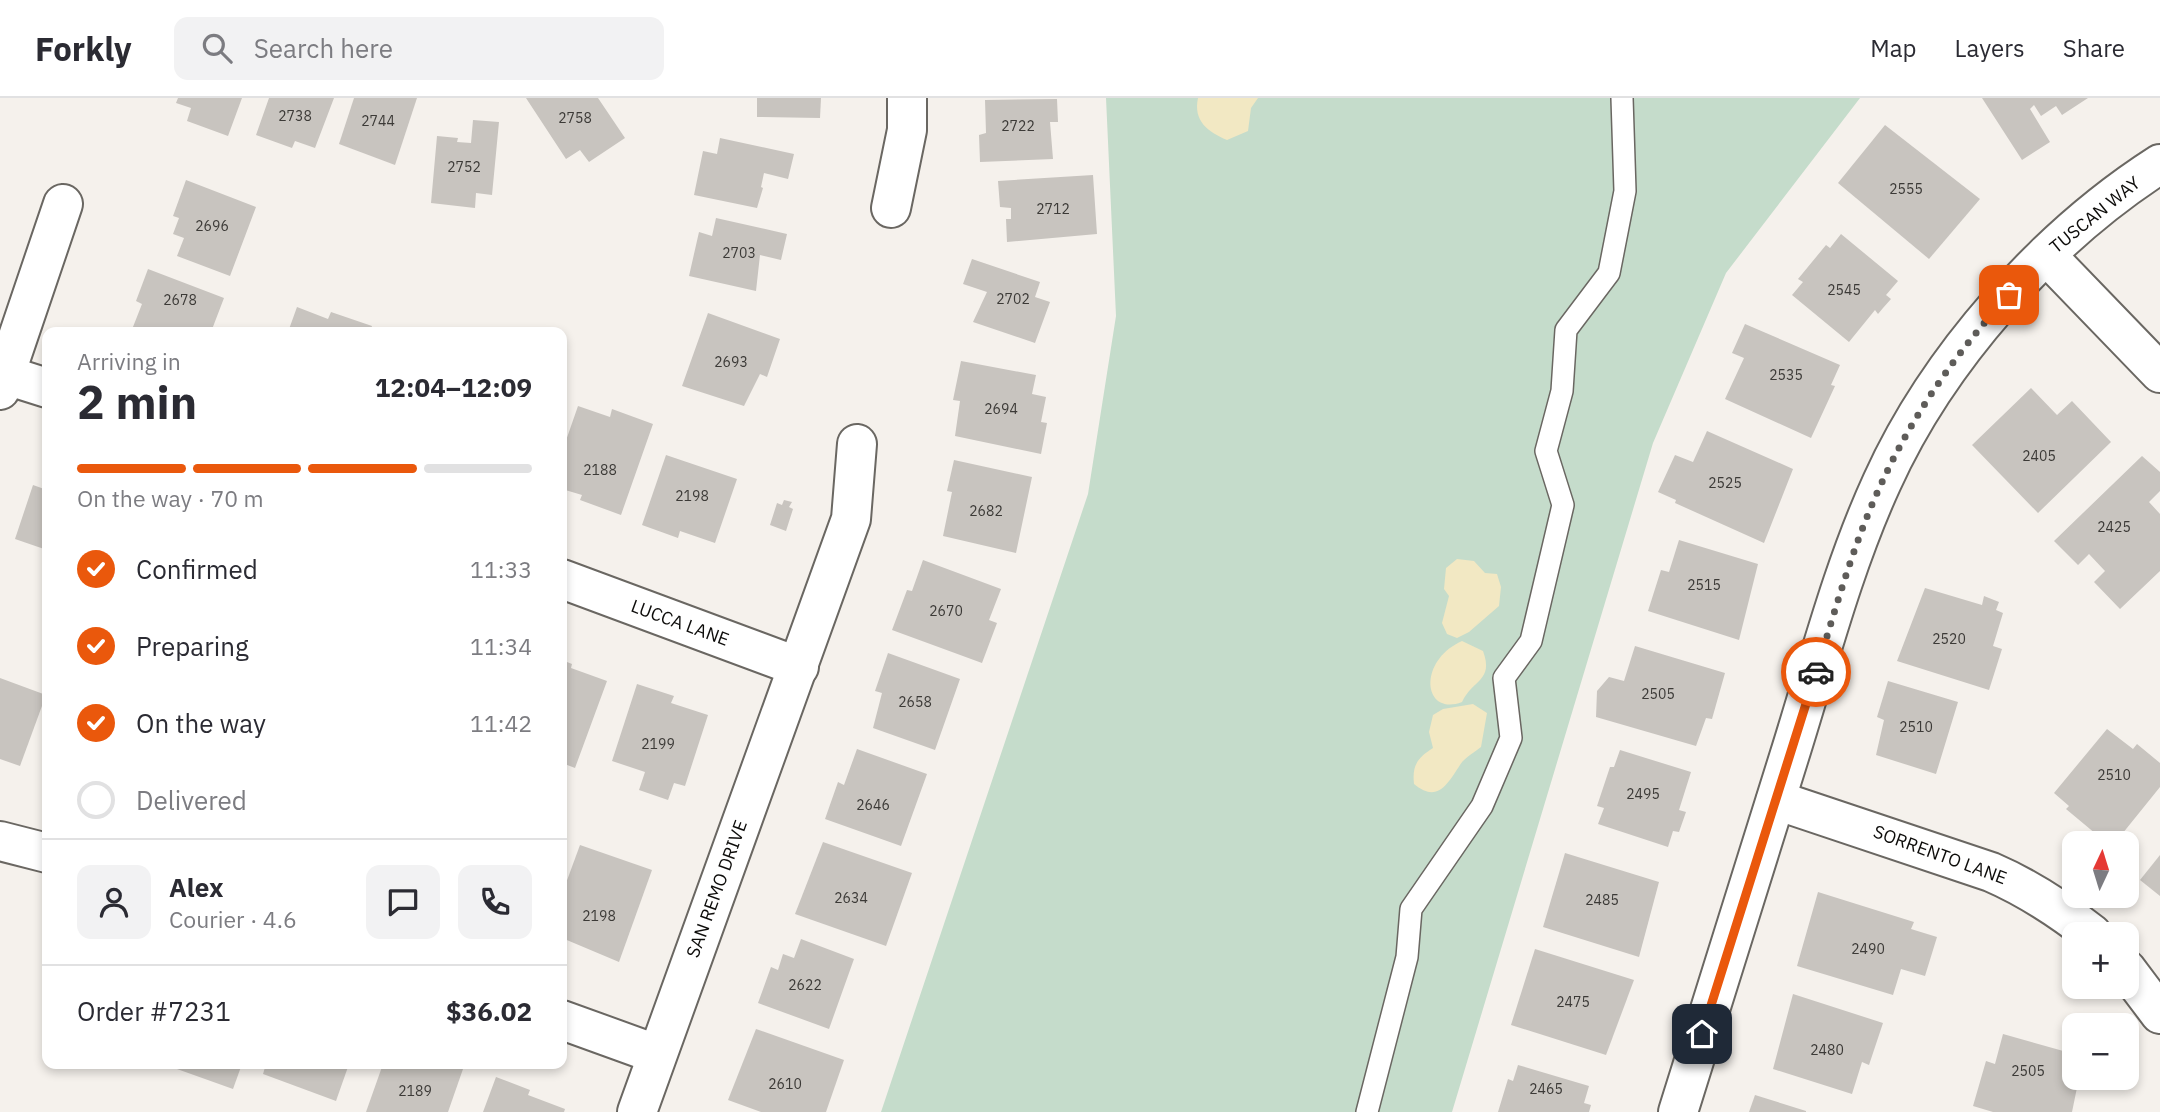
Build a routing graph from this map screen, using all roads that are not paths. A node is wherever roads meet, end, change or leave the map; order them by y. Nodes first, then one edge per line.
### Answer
1 (907, 98) edge
2 (1622, 98) edge
3 (2160, 164) edge
4 (63, 204) dead end
5 (891, 208) dead end
6 (2046, 255) junction
7 (2160, 373) edge
8 (3, 383) edge
9 (42, 387) edge
10 (857, 444) dead end
11 (567, 581) edge
12 (799, 667) junction
13 (1776, 800) junction
14 (0, 841) edge
15 (42, 852) edge
16 (2076, 922) edge
17 (2139, 986) edge
18 (2160, 1014) edge
19 (567, 1022) edge
20 (656, 1054) junction
21 (637, 1112) edge
22 (1367, 1112) edge
23 (1678, 1112) edge

1 - 5 street
2 - 22 lane
3 - 6 street, TUSCAN WAY
4 - 8 street
6 - 7 street
6 - 13 street, TUSCAN WAY
8 - 9 street
10 - 12 street, SAN REMO DRIVE
11 - 12 street, LUCCA LANE
12 - 20 street, SAN REMO DRIVE
13 - 16 street, SORRENTO LANE
13 - 23 street, TUSCAN WAY
14 - 15 street
17 - 18 street
19 - 20 street
20 - 21 street, SAN REMO DRIVE

